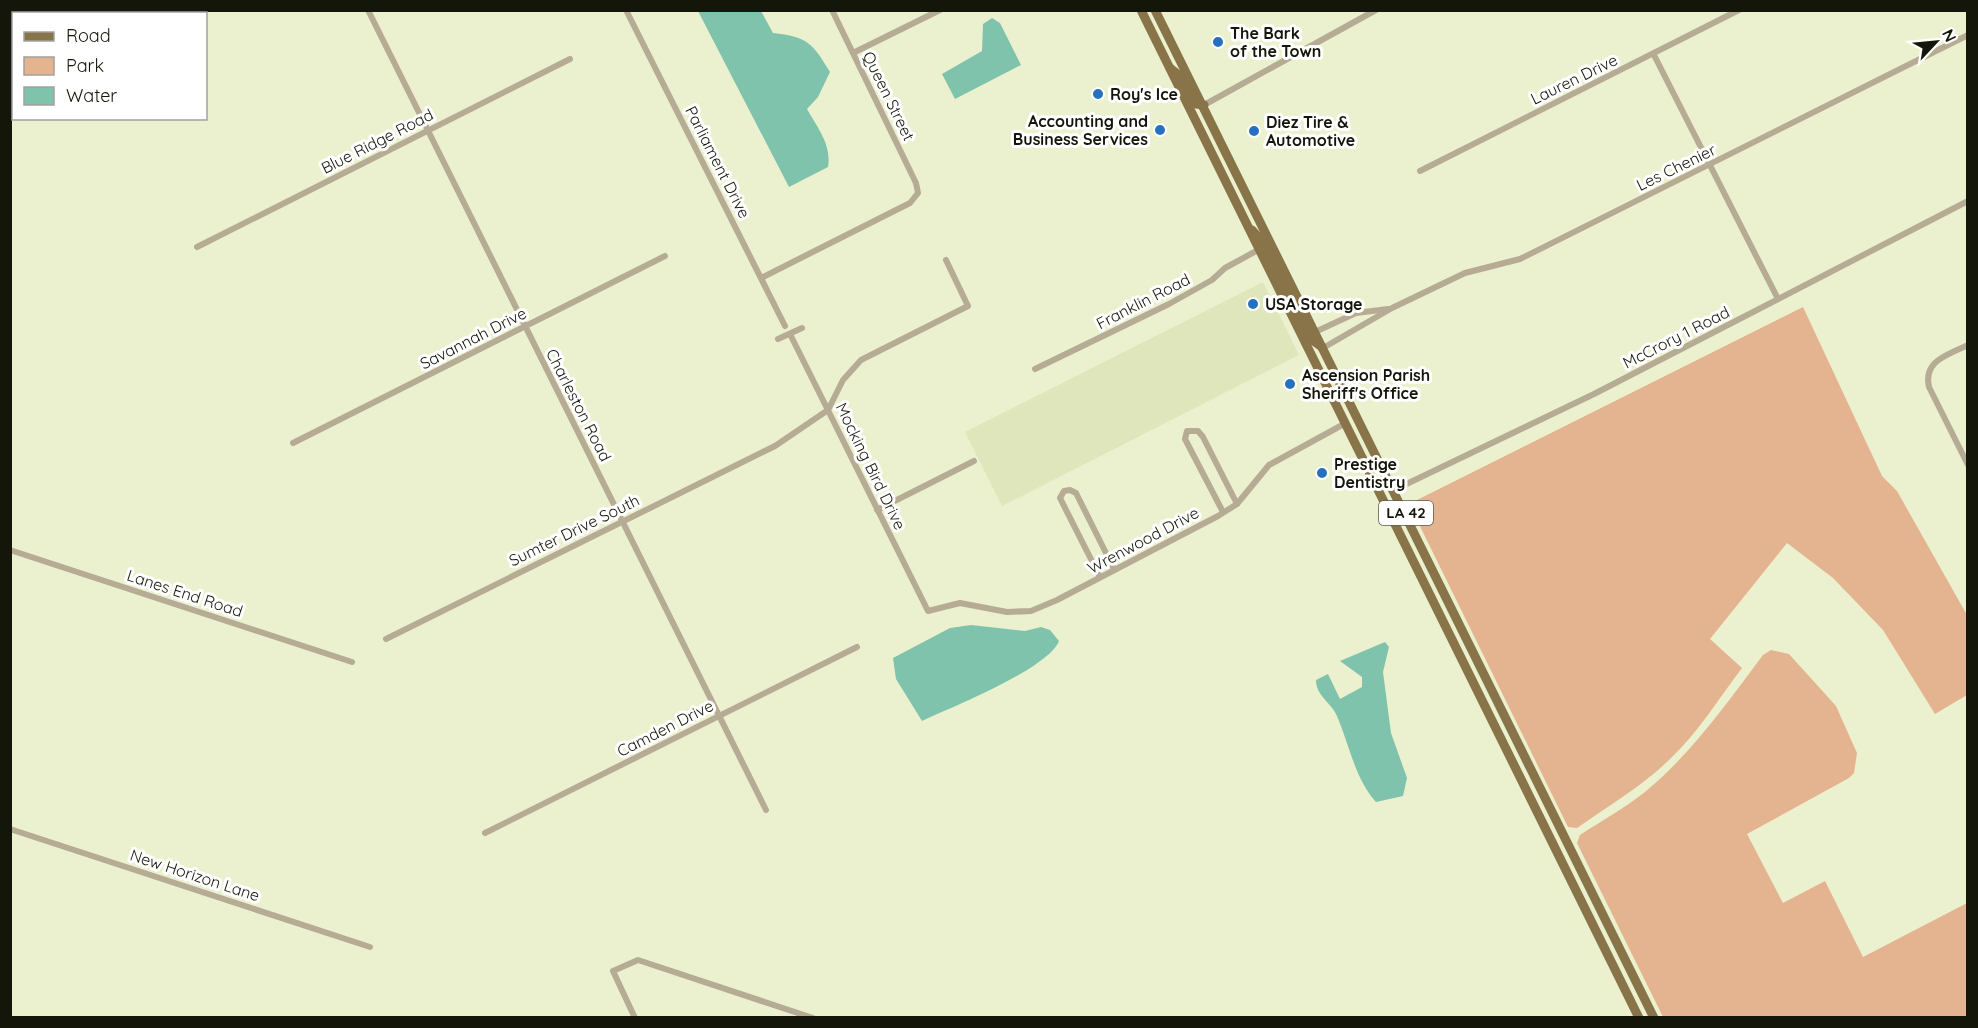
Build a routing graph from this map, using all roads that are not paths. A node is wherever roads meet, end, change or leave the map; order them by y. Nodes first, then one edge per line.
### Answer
1 (368, 10) edge
2 (626, 10) edge
3 (832, 10) edge
4 (940, 10) edge
5 (1141, 10) edge
6 (1155, 10) edge
7 (1376, 10) edge
8 (1739, 10) edge
9 (1968, 35) edge
10 (853, 53) junction
11 (1654, 55) junction
12 (570, 59) dead end
13 (1168, 66) junction
14 (1204, 105) junction
15 (427, 131) junction
16 (1710, 165) junction
17 (1420, 171) dead end
18 (1968, 201) edge
19 (1244, 222) junction
20 (197, 247) dead end
21 (1258, 250) junction
22 (665, 256) dead end
23 (946, 260) dead end
24 (761, 279) junction
25 (1288, 295) junction
26 (1298, 299) junction
27 (1778, 299) junction
28 (1392, 308) junction
29 (785, 326) dead end
30 (525, 328) junction
31 (802, 328) dead end
32 (1315, 332) junction
33 (790, 334) junction
34 (778, 339) dead end
35 (1968, 345) edge
36 (1323, 348) junction
37 (1035, 369) dead end
38 (828, 410) junction
39 (1344, 424) junction
40 (293, 443) dead end
41 (974, 462) dead end
42 (1968, 465) edge
43 (1394, 490) junction
44 (1237, 504) junction
45 (877, 510) junction
46 (1223, 513) junction
47 (622, 522) junction
48 (1404, 542) junction
49 (10, 550) edge
50 (1114, 569) junction
51 (1100, 577) junction
52 (1449, 600) junction
53 (928, 611) joint
54 (386, 639) dead end
55 (857, 647) dead end
56 (352, 662) dead end
57 (718, 716) junction
58 (766, 810) dead end
59 (10, 829) edge
60 (485, 833) dead end
61 (370, 947) dead end
62 (635, 1017) edge
63 (813, 1017) edge
64 (1639, 1017) edge
65 (1654, 1017) edge

1 - 15 street, Charleston Road
2 - 24 street, Parliament Drive
3 - 10 street, Queen Street
4 - 10 street
5 - 13 main road, LA 42
6 - 14 main road, LA 42
7 - 14 street
8 - 11 street, Lauren Drive
9 - 16 street, Les Chenier
10 - 24 street, Queen Street
11 - 16 street
11 - 17 street, Lauren Drive
12 - 15 street, Blue Ridge Road
13 - 14 main road
13 - 19 main road, LA 42
14 - 26 main road, LA 42
15 - 20 street, Blue Ridge Road
15 - 30 street, Charleston Road
16 - 27 street
16 - 28 street, Les Chenier
18 - 27 street, McCrory 1 Road
19 - 21 main road, LA 42
19 - 25 main road
21 - 37 street, Franklin Road
21 - 39 main road, LA 42
22 - 30 street, Savannah Drive
23 - 38 street
24 - 29 street, Parliament Drive
25 - 26 main road
25 - 36 main road
26 - 32 main road, LA 42
27 - 43 street, McCrory 1 Road
28 - 32 street, Les Chenier
28 - 36 street, Les Chenier
30 - 40 street, Savannah Drive
30 - 47 street, Charleston Road
31 - 33 street
32 - 36 main road, LA 42
33 - 34 street
33 - 38 street, Mocking Bird Drive
35 - 42 street
36 - 43 main road, LA 42
38 - 45 street, Mocking Bird Drive
38 - 47 street, Sumter Drive South
39 - 43 main road
39 - 44 street, Wrenwood Drive
39 - 48 main road, LA 42
41 - 45 street
43 - 52 main road, LA 42
44 - 46 street, Wrenwood Drive
44 - 46 street
45 - 53 street, Mocking Bird Drive
46 - 50 street, Wrenwood Drive
47 - 54 street, Sumter Drive South
47 - 57 street, Charleston Road
48 - 52 main road
48 - 64 main road, LA 42
49 - 56 street, Lanes End Road
50 - 51 street, Wrenwood Drive
50 - 51 street
51 - 53 street, Wrenwood Drive
52 - 65 main road, LA 42
55 - 57 street, Camden Drive
57 - 58 street, Charleston Road
57 - 60 street, Camden Drive
59 - 61 street, New Horizon Lane
62 - 63 street

